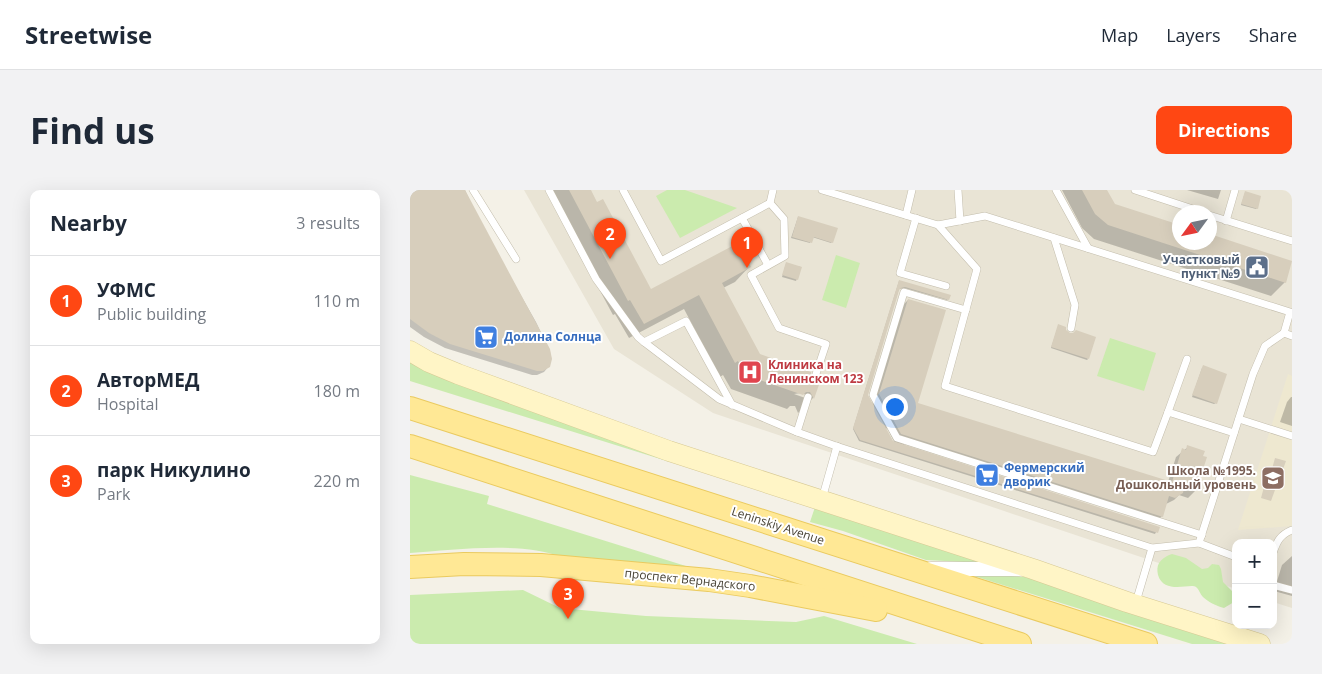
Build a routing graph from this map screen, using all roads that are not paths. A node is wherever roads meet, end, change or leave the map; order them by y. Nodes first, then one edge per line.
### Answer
1 (473, 190) edge
2 (549, 190) edge
3 (623, 190) edge
4 (774, 190) edge
5 (822, 190) edge
6 (912, 190) edge
7 (958, 190) edge
8 (1056, 190) edge
9 (1135, 190) edge
10 (1235, 190) edge
11 (1158, 194) edge
12 (770, 203) junction
13 (1185, 205) edge
14 (906, 215) junction
15 (742, 218) junction
16 (916, 218) junction
17 (1217, 218) edge
18 (960, 221) junction
19 (1226, 221) junction
20 (938, 225) junction
21 (1054, 238) junction
22 (1292, 241) edge
23 (1088, 248) junction
24 (516, 259) dead end
25 (768, 265) junction
26 (946, 286) dead end
27 (1291, 309) edge
28 (966, 310) junction
29 (1071, 328) dead end
30 (1284, 333) junction
31 (1292, 336) edge
32 (644, 342) junction
33 (410, 351) edge
34 (1187, 359) dead end
35 (816, 374) dead end
36 (808, 397) dead end
37 (732, 405) junction
38 (410, 408) edge
39 (1168, 412) junction
40 (1238, 420) junction
41 (797, 432) junction
42 (1234, 433) junction
43 (1292, 436) edge
44 (410, 446) edge
45 (838, 446) junction
46 (821, 500) junction
47 (1292, 530) edge
48 (1202, 535) junction
49 (1199, 543) junction
50 (1277, 543) edge
51 (1152, 548) junction
52 (1232, 555) edge
53 (410, 567) edge
54 (912, 568) junction
55 (1033, 569) junction
56 (1277, 586) edge
57 (1292, 590) edge
58 (1135, 605) junction
59 (966, 627) junction
60 (1020, 644) edge
61 (1146, 644) edge
62 (1260, 644) edge

1 - 24 lane
2 - 32 lane
3 - 15 lane
4 - 12 lane
5 - 14 lane
6 - 14 lane
7 - 18 lane
8 - 23 lane
9 - 11 lane
10 - 19 lane
11 - 13 lane
12 - 15 lane
12 - 25 lane
14 - 16 lane
15 - 25 lane
16 - 20 lane
16 - 26 lane
17 - 19 lane
18 - 20 lane
18 - 21 lane
19 - 22 lane
20 - 28 lane
21 - 23 lane
21 - 29 lane
23 - 27 lane
25 - 35 lane
27 - 30 lane
28 - 39 lane
28 - 48 lane
30 - 31 lane
30 - 40 lane
32 - 37 lane
32 - 37 lane
33 - 46 main road
34 - 39 lane
36 - 41 lane
37 - 41 lane
38 - 54 main road, Leninskiy Avenue
39 - 42 lane
40 - 42 lane
40 - 43 lane
41 - 45 lane
42 - 48 lane
44 - 59 main road
45 - 46 lane
45 - 51 lane
46 - 55 main road
47 - 50 lane
48 - 49 lane
49 - 51 lane
49 - 52 lane
51 - 58 lane
53 - 59 main road, проспект Вернадского
54 - 55 street
54 - 61 main road, Leninskiy Avenue
55 - 58 main road
56 - 57 lane
58 - 62 main road
59 - 60 main road

